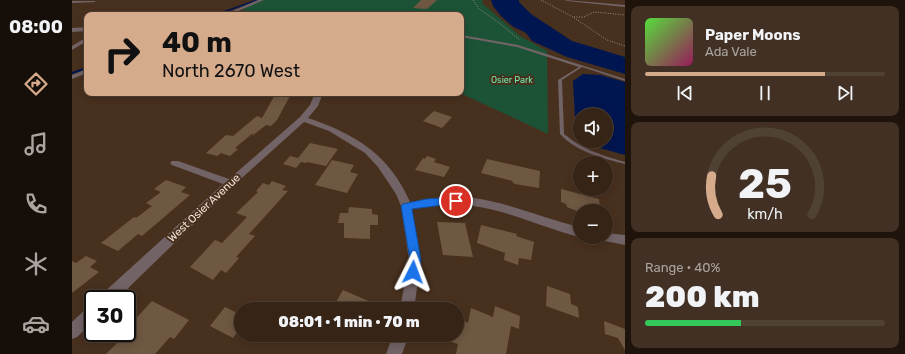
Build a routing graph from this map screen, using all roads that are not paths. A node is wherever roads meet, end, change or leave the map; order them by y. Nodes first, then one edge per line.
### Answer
1 (262, 0) edge
2 (567, 0) edge
3 (618, 0) edge
4 (72, 2) edge
5 (94, 2) dead end
6 (625, 6) edge
7 (575, 8) dead end
8 (232, 12) edge
9 (84, 29) edge
10 (72, 30) edge
11 (464, 37) edge
12 (84, 41) edge
13 (72, 48) edge
14 (582, 66) junction
15 (84, 72) edge
16 (72, 77) edge
17 (625, 80) edge
18 (317, 96) edge
19 (303, 119) junction
20 (175, 163) dead end
21 (625, 163) edge
22 (230, 183) junction
23 (406, 206) junction
24 (573, 230) edge
25 (613, 238) edge
26 (625, 240) edge
27 (117, 290) edge
28 (408, 302) edge
29 (84, 321) edge
30 (72, 332) edge
31 (398, 342) edge
32 (394, 354) edge

1 - 8 street
2 - 6 street
2 - 7 street
3 - 6 street
4 - 5 street
9 - 10 street
11 - 14 lane
12 - 13 street
14 - 17 lane
14 - 21 lane
15 - 16 street
18 - 19 street, West Osier Avenue
19 - 22 street, West Osier Avenue
19 - 23 street
20 - 22 street
22 - 27 street, West Osier Avenue
23 - 24 street
23 - 28 street
25 - 26 street
29 - 30 street
31 - 32 street

